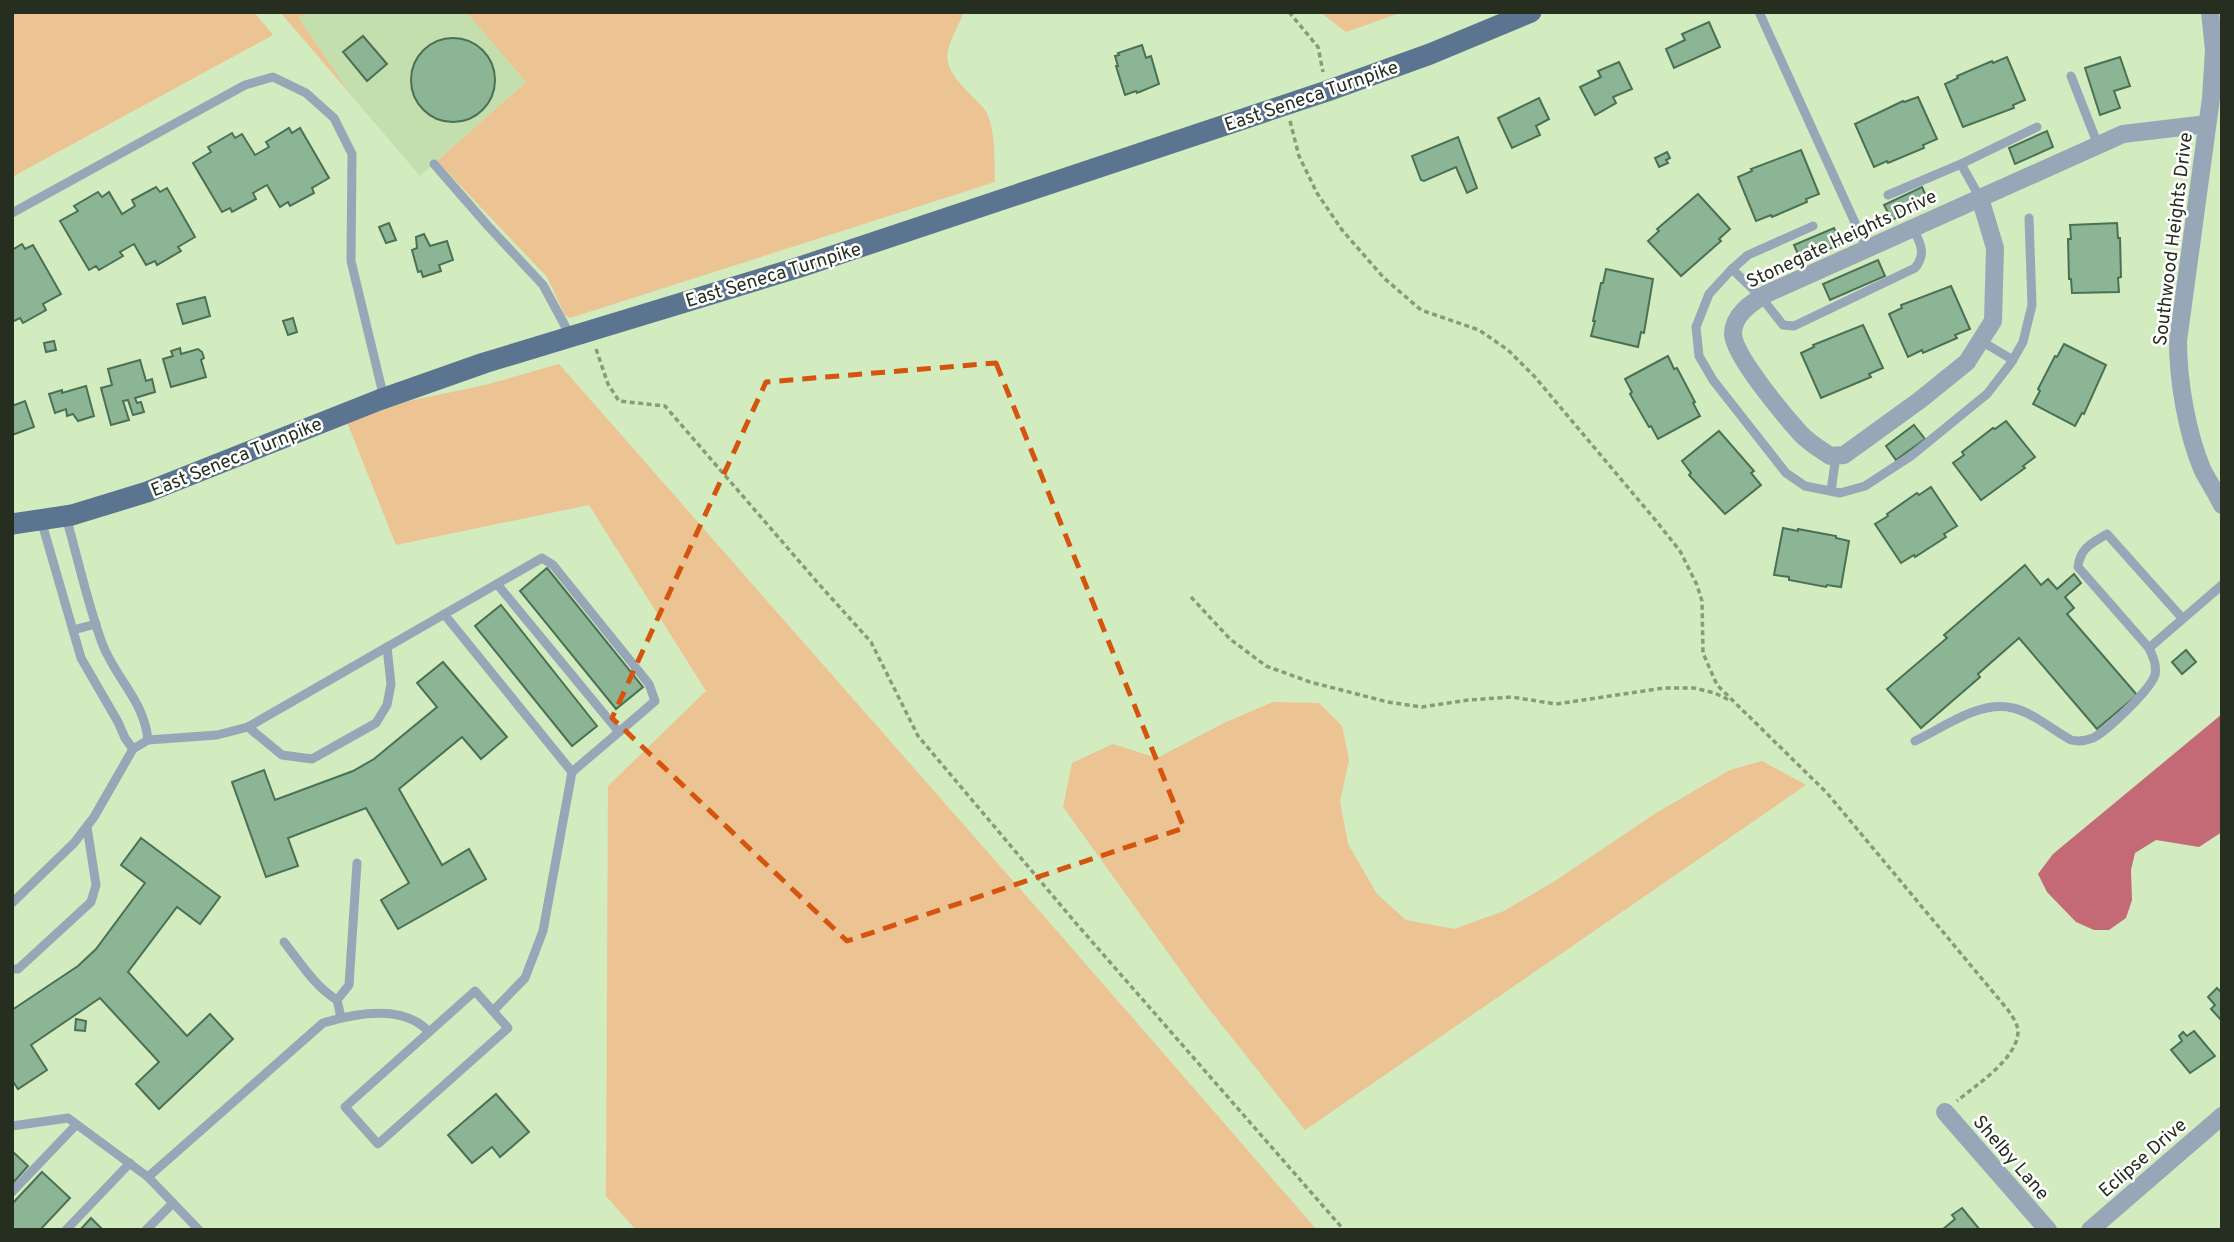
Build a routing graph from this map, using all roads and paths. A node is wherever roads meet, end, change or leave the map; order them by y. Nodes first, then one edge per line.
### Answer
1 (1289, 12) edge
2 (1531, 12) edge
3 (1759, 12) edge
4 (2210, 12) edge
5 (2071, 76) dead end
6 (1327, 92) junction
7 (1286, 105) junction
8 (2207, 124) junction
9 (2037, 127) dead end
10 (2098, 145) junction
11 (1961, 163) junction
12 (434, 164) dead end
13 (1888, 195) dead end
14 (1980, 198) junction
15 (12, 213) edge
16 (2029, 218) dead end
17 (1813, 226) dead end
18 (1913, 228) junction
19 (1867, 249) junction
20 (1732, 269) junction
21 (1761, 297) junction
22 (580, 334) junction
23 (1981, 341) junction
24 (2013, 360) junction
25 (384, 398) junction
26 (1836, 456) junction
27 (1831, 491) junction
28 (2222, 505) edge
29 (65, 516) junction
30 (41, 520) junction
31 (12, 524) edge
32 (497, 583) junction
33 (2222, 585) edge
34 (1191, 597) dead end
35 (444, 614) junction
36 (2183, 619) junction
37 (96, 624) junction
38 (73, 630) junction
39 (387, 647) junction
40 (2149, 648) junction
41 (1734, 703) junction
42 (248, 727) junction
43 (619, 732) junction
44 (148, 740) junction
45 (1915, 741) dead end
46 (133, 749) junction
47 (572, 772) junction
48 (87, 827) junction
49 (356, 863) dead end
50 (12, 902) edge
51 (284, 942) dead end
52 (12, 968) edge
53 (337, 1000) junction
54 (493, 1012) junction
55 (341, 1017) junction
56 (429, 1032) junction
57 (1945, 1112) joint
58 (2222, 1116) edge
59 (76, 1125) junction
60 (12, 1126) edge
61 (130, 1163) junction
62 (148, 1177) junction
63 (12, 1192) edge
64 (173, 1203) junction
65 (66, 1230) edge
66 (146, 1230) edge
67 (199, 1230) edge
68 (1344, 1230) edge
69 (2048, 1230) edge
70 (2090, 1230) edge

1 - 6 path
2 - 6 main road, East Seneca Turnpike
3 - 19 lane
4 - 8 street, Southwood Heights Drive
5 - 10 lane
6 - 7 main road, East Seneca Turnpike
7 - 22 main road, East Seneca Turnpike
7 - 41 path
8 - 10 street, Stonegate Heights Drive
8 - 28 street, Southwood Heights Drive
9 - 11 lane
10 - 14 street, Stonegate Heights Drive
11 - 13 lane
11 - 14 lane
12 - 22 lane
14 - 18 street, Stonegate Heights Drive
14 - 23 street
15 - 25 lane
16 - 24 lane
17 - 20 lane
18 - 19 street, Stonegate Heights Drive
18 - 21 lane
19 - 21 street, Stonegate Heights Drive
20 - 21 lane
20 - 27 lane
21 - 26 street, Stonegate Heights Drive
22 - 25 main road, East Seneca Turnpike
22 - 68 path
23 - 24 lane
23 - 26 street
24 - 27 lane
25 - 29 main road, East Seneca Turnpike
26 - 27 lane
29 - 30 main road, East Seneca Turnpike
29 - 37 lane
30 - 31 main road, East Seneca Turnpike
30 - 38 lane
32 - 35 lane
32 - 43 lane
32 - 43 lane
33 - 36 lane
34 - 41 path
35 - 39 lane
35 - 47 lane
36 - 40 lane
36 - 40 lane
37 - 38 lane
37 - 44 lane
38 - 46 lane
39 - 42 lane
39 - 42 lane
40 - 45 lane
41 - 57 path
42 - 44 lane
43 - 47 lane
44 - 46 lane
46 - 48 lane
47 - 54 lane
48 - 50 lane
48 - 52 lane
49 - 53 lane
51 - 53 lane
53 - 55 lane
54 - 56 lane
54 - 56 lane
55 - 56 lane
55 - 62 lane
57 - 69 street, Shelby Lane
58 - 70 street, Eclipse Drive
59 - 60 lane
59 - 61 lane
59 - 63 lane
61 - 62 lane
61 - 65 lane
62 - 64 lane
64 - 66 lane
64 - 67 lane

